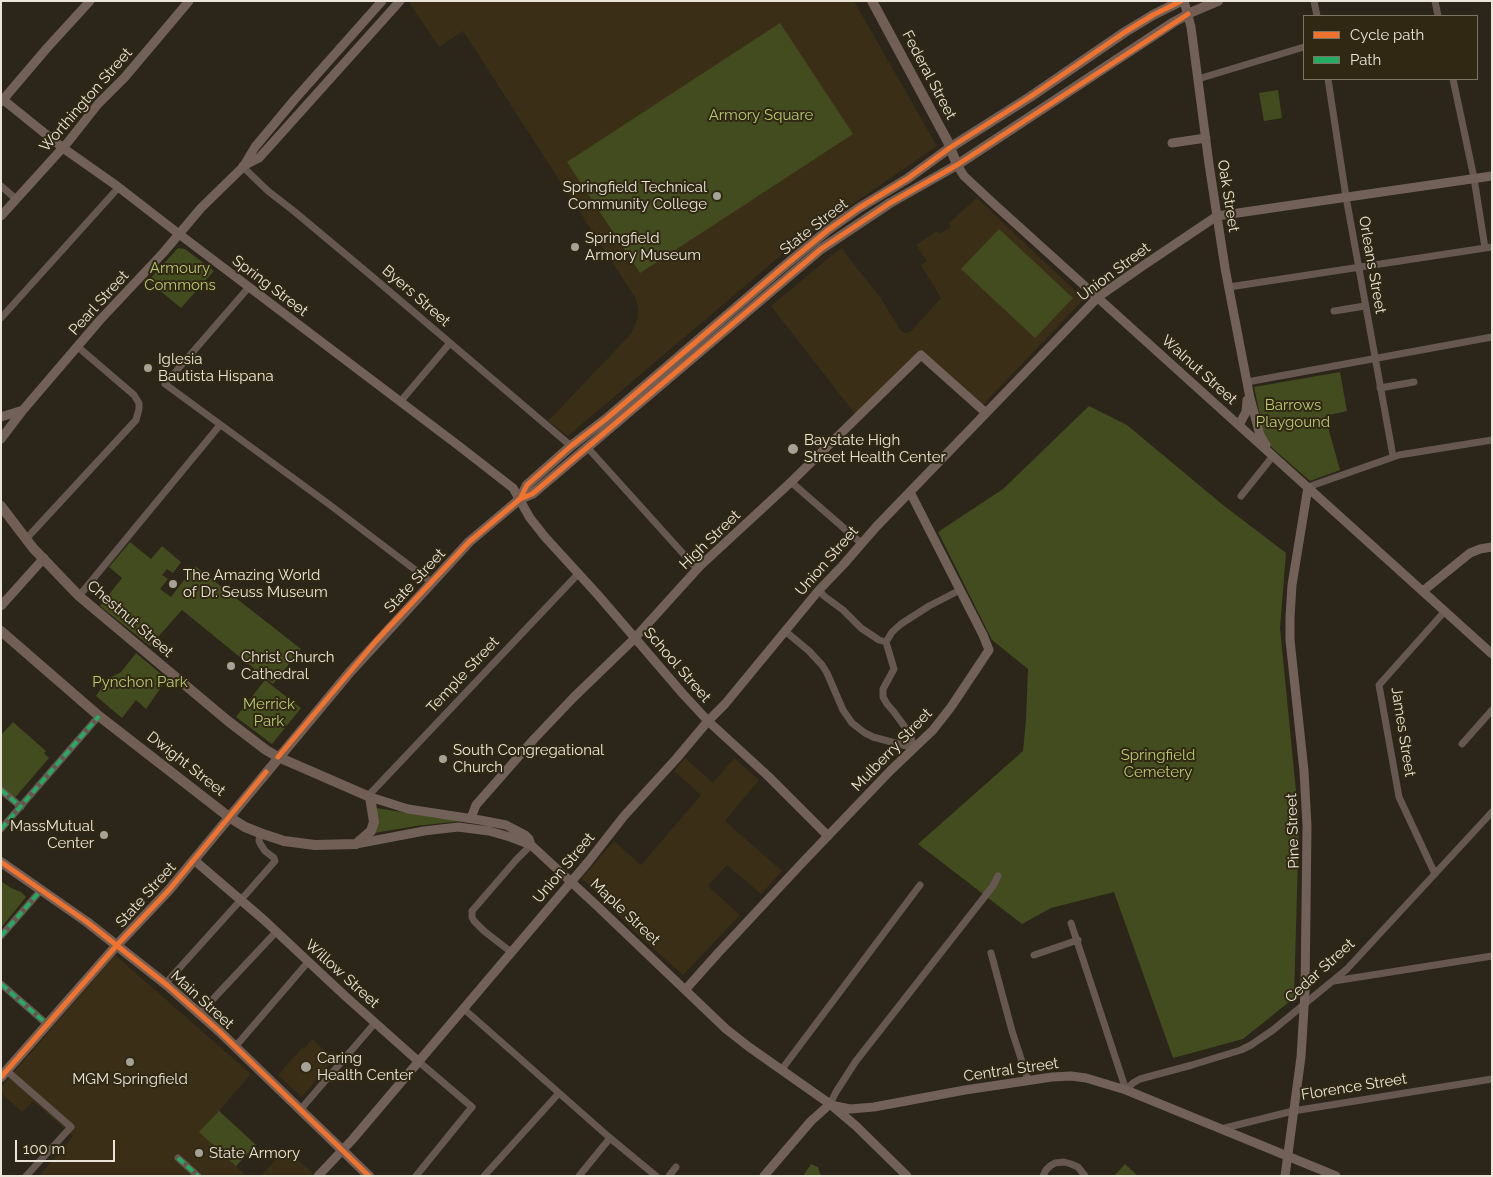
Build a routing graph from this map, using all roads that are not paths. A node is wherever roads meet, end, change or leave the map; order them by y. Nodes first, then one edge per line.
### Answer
1 (90, 1) edge
2 (189, 1) edge
3 (400, 1) edge
4 (872, 1) edge
5 (1182, 1) edge
6 (1218, 1) edge
7 (1314, 1) edge
8 (1435, 1) edge
9 (379, 4) edge
10 (1188, 14) junction
11 (1317, 15) edge
12 (1438, 15) edge
13 (386, 16) junction
14 (1303, 48) edge
15 (1058, 77) junction
16 (1198, 79) junction
17 (1328, 80) edge
18 (1453, 80) edge
19 (1069, 91) junction
20 (295, 99) junction
21 (2, 100) edge
22 (305, 107) junction
23 (1206, 138) junction
24 (1172, 143) dead end
25 (951, 147) junction
26 (63, 148) junction
27 (957, 165) junction
28 (243, 167) junction
29 (1492, 176) edge
30 (1474, 178) junction
31 (1, 186) edge
32 (119, 187) junction
33 (1346, 197) junction
34 (16, 199) junction
35 (859, 208) junction
36 (1, 216) edge
37 (1217, 216) junction
38 (866, 219) junction
39 (179, 234) junction
40 (1489, 248) edge
41 (1359, 268) junction
42 (249, 287) junction
43 (1229, 287) junction
44 (1098, 297) junction
45 (1365, 306) junction
46 (1334, 311) dead end
47 (1, 318) edge
48 (1492, 337) edge
49 (450, 343) junction
50 (78, 347) junction
51 (1374, 360) junction
52 (1247, 382) junction
53 (1414, 382) dead end
54 (1380, 388) junction
55 (400, 402) junction
56 (23, 410) junction
57 (986, 413) junction
58 (1, 418) edge
59 (220, 425) junction
60 (1239, 425) junction
61 (1, 440) edge
62 (1492, 440) edge
63 (571, 446) junction
64 (587, 447) junction
65 (1274, 456) junction
66 (1393, 456) junction
67 (791, 482) junction
68 (1308, 487) junction
69 (910, 492) junction
70 (1241, 496) dead end
71 (520, 498) junction
72 (1, 506) edge
73 (26, 539) junction
74 (861, 543) junction
75 (1492, 547) edge
76 (44, 558) junction
77 (698, 569) junction
78 (579, 573) junction
79 (431, 582) junction
80 (819, 590) junction
81 (960, 590) junction
82 (1423, 591) junction
83 (79, 596) junction
84 (1, 606) edge
85 (1445, 611) junction
86 (1, 631) edge
87 (785, 631) junction
88 (635, 638) junction
89 (886, 642) junction
90 (1492, 654) edge
91 (1492, 710) edge
92 (99, 716) junction
93 (708, 721) junction
94 (1462, 744) dead end
95 (914, 748) junction
96 (278, 757) junction
97 (1, 790) edge
98 (369, 797) junction
99 (21, 807) junction
100 (1492, 812) edge
101 (229, 817) junction
102 (471, 818) junction
103 (1, 829) edge
104 (260, 833) junction
105 (828, 836) junction
106 (356, 844) junction
107 (531, 845) junction
108 (194, 860) junction
109 (1, 862) edge
110 (1435, 874) junction
111 (998, 876) dead end
112 (571, 882) junction
113 (920, 885) dead end
114 (41, 890) junction
115 (241, 900) junction
116 (1071, 923) dead end
117 (276, 932) junction
118 (1, 936) edge
119 (1078, 940) junction
120 (117, 945) junction
121 (511, 952) junction
122 (991, 953) dead end
123 (1034, 955) dead end
124 (1492, 956) edge
125 (308, 962) junction
126 (1332, 981) junction
127 (1, 984) edge
128 (165, 984) junction
129 (685, 990) junction
130 (1305, 1004) junction
131 (464, 1009) junction
132 (199, 1014) junction
133 (373, 1021) junction
134 (48, 1024) junction
135 (235, 1047) junction
136 (418, 1061) junction
137 (782, 1070) junction
138 (4, 1074) edge
139 (1492, 1079) edge
140 (1028, 1080) junction
141 (1126, 1090) junction
142 (559, 1093) junction
143 (830, 1104) junction
144 (300, 1110) junction
145 (1293, 1111) junction
146 (1221, 1129) junction
147 (610, 1138) junction
148 (342, 1150) junction
149 (1288, 1156) junction
150 (178, 1158) dead end
151 (676, 1167) dead end
152 (26, 1176) edge
153 (198, 1176) edge
154 (318, 1176) edge
155 (370, 1176) edge
156 (416, 1176) edge
157 (484, 1176) edge
158 (579, 1176) edge
159 (656, 1176) edge
160 (669, 1176) edge
161 (764, 1176) edge
162 (907, 1176) edge
163 (1043, 1176) edge
164 (1085, 1176) edge
165 (1285, 1176) edge
166 (1336, 1176) edge

1 - 21 street
2 - 26 street, Worthington Street
3 - 13 street, Pearl Street
4 - 25 main road, Federal Street
5 - 10 street, Oak Street
5 - 15 main road, State Street
6 - 10 main road, State Street
7 - 11 street
8 - 12 street
9 - 13 street
9 - 20 street, Pearl Street
10 - 16 street, Oak Street
10 - 19 main road, State Street
13 - 22 street, Pearl Street
14 - 16 street
15 - 19 main road
15 - 25 main road, State Street
16 - 23 street, Oak Street
17 - 33 street, Orleans Street
18 - 30 street
19 - 27 main road, State Street
20 - 22 street
20 - 28 street, Pearl Street
21 - 26 street, Spring Street
22 - 28 street, Pearl Street
23 - 24 street
23 - 37 street, Oak Street
25 - 27 main road, Federal Street
25 - 35 main road, State Street
26 - 32 street, Spring Street
26 - 34 street, Worthington Street
27 - 38 main road, State Street
27 - 44 street, Walnut Street
28 - 39 street, Pearl Street
28 - 49 street, Byers Street
29 - 30 street, Union Street
30 - 33 street, Union Street
30 - 40 street
31 - 34 street
32 - 39 street, Spring Street
32 - 47 street
33 - 37 street, Union Street
33 - 41 street, Orleans Street
34 - 36 street, Worthington Street
35 - 38 main road
35 - 63 main road, State Street
37 - 43 street, Oak Street
37 - 44 street, Union Street
38 - 64 main road, State Street
39 - 42 street, Spring Street
39 - 50 street, Pearl Street
40 - 41 street
41 - 43 street
41 - 45 street, Orleans Street
42 - 55 street, Spring Street
42 - 59 street
43 - 52 street, Oak Street
44 - 57 street, Union Street
44 - 60 street, Walnut Street
45 - 46 street
45 - 51 street, Orleans Street
48 - 51 street
49 - 55 street
49 - 63 street, Byers Street
50 - 56 street, Pearl Street
50 - 73 street
51 - 52 street
51 - 54 street, Orleans Street
52 - 60 street, Oak Street
52 - 65 street, Oak Street
53 - 54 street
54 - 66 street, Orleans Street
55 - 71 street, Spring Street
56 - 58 street
56 - 61 street, Pearl Street
57 - 67 street, High Street
57 - 69 street, Union Street
59 - 79 street
59 - 83 street
60 - 65 street, Walnut Street
62 - 66 street
63 - 71 main road, State Street
64 - 71 main road, State Street
64 - 77 street
65 - 68 street, Walnut Street
65 - 70 street
66 - 68 street
67 - 74 street
67 - 77 street, High Street
68 - 82 street, Walnut Street
68 - 130 street, Pine Street
69 - 74 street, Union Street
69 - 81 street, Mulberry Street
71 - 78 street, School Street
71 - 79 main road, State Street
72 - 73 main road, Chestnut Street
73 - 76 main road, Chestnut Street
74 - 80 street, Union Street
75 - 82 street
76 - 83 main road, Chestnut Street
76 - 84 street
77 - 88 street, High Street
78 - 88 street, School Street
78 - 98 street, Temple Street
79 - 96 main road, State Street
80 - 87 street, Union Street
80 - 89 street
81 - 89 street
81 - 95 street, Mulberry Street
82 - 85 street, Walnut Street
83 - 96 main road, Chestnut Street
85 - 90 street, Walnut Street
85 - 110 street, James Street
86 - 92 main road, Dwight Street
87 - 93 street, Union Street
87 - 95 street
88 - 93 street, School Street
88 - 102 street, High Street
89 - 95 street
91 - 94 street
92 - 99 street
92 - 101 main road, Dwight Street
93 - 105 street, School Street
93 - 112 street, Union Street
95 - 105 street, Mulberry Street
96 - 98 main road, Maple Street
96 - 101 main road, State Street
97 - 99 street
98 - 102 street, Maple Street
98 - 106 main road
99 - 103 street
100 - 110 street, Cedar Street
101 - 104 main road, Dwight Street
101 - 108 main road, State Street
102 - 107 street, Maple Street
104 - 106 main road, Dwight Street
104 - 115 street
105 - 129 street, Mulberry Street
106 - 107 street, Dwight Street
107 - 112 street, Maple Street
107 - 121 street
108 - 115 street, Willow Street
108 - 120 main road, State Street
109 - 114 main road, Main Street
110 - 126 street, Cedar Street
111 - 143 street
112 - 121 street, Union Street
112 - 129 street, Maple Street
113 - 137 street
114 - 118 street
114 - 120 main road, Main Street
115 - 117 street, Willow Street
115 - 128 street
116 - 119 street
117 - 125 street, Willow Street
117 - 132 street
119 - 123 street
119 - 141 street
120 - 128 main road, Main Street
120 - 134 main road, State Street
121 - 131 street, Union Street
122 - 140 street
124 - 126 street
125 - 133 street, Willow Street
125 - 135 street
126 - 130 street, Cedar Street
127 - 134 street
128 - 132 main road, Main Street
129 - 137 street, Maple Street
130 - 141 street, Cedar Street
130 - 145 street, Pine Street
131 - 136 street, Union Street
131 - 142 street
132 - 135 main road, Main Street
133 - 136 street, Willow Street
133 - 144 street
134 - 138 main road, State Street
135 - 144 main road, Main Street
136 - 148 street, Union Street
136 - 156 street, Willow Street
137 - 143 street, Maple Street
138 - 152 street
139 - 145 street, Florence Street
140 - 141 street, Central Street
140 - 143 street, Central Street
141 - 146 street, Central Street
142 - 147 street
142 - 157 street
143 - 161 street
143 - 162 street, Maple Street
144 - 148 main road, Main Street
145 - 146 street, Florence Street
145 - 149 street, Pine Street
146 - 149 street, Central Street
147 - 158 street
147 - 159 street
148 - 154 street, Union Street
148 - 155 main road, Main Street
149 - 165 street, Pine Street
149 - 166 street, Central Street
150 - 153 street
151 - 160 street
163 - 164 street

